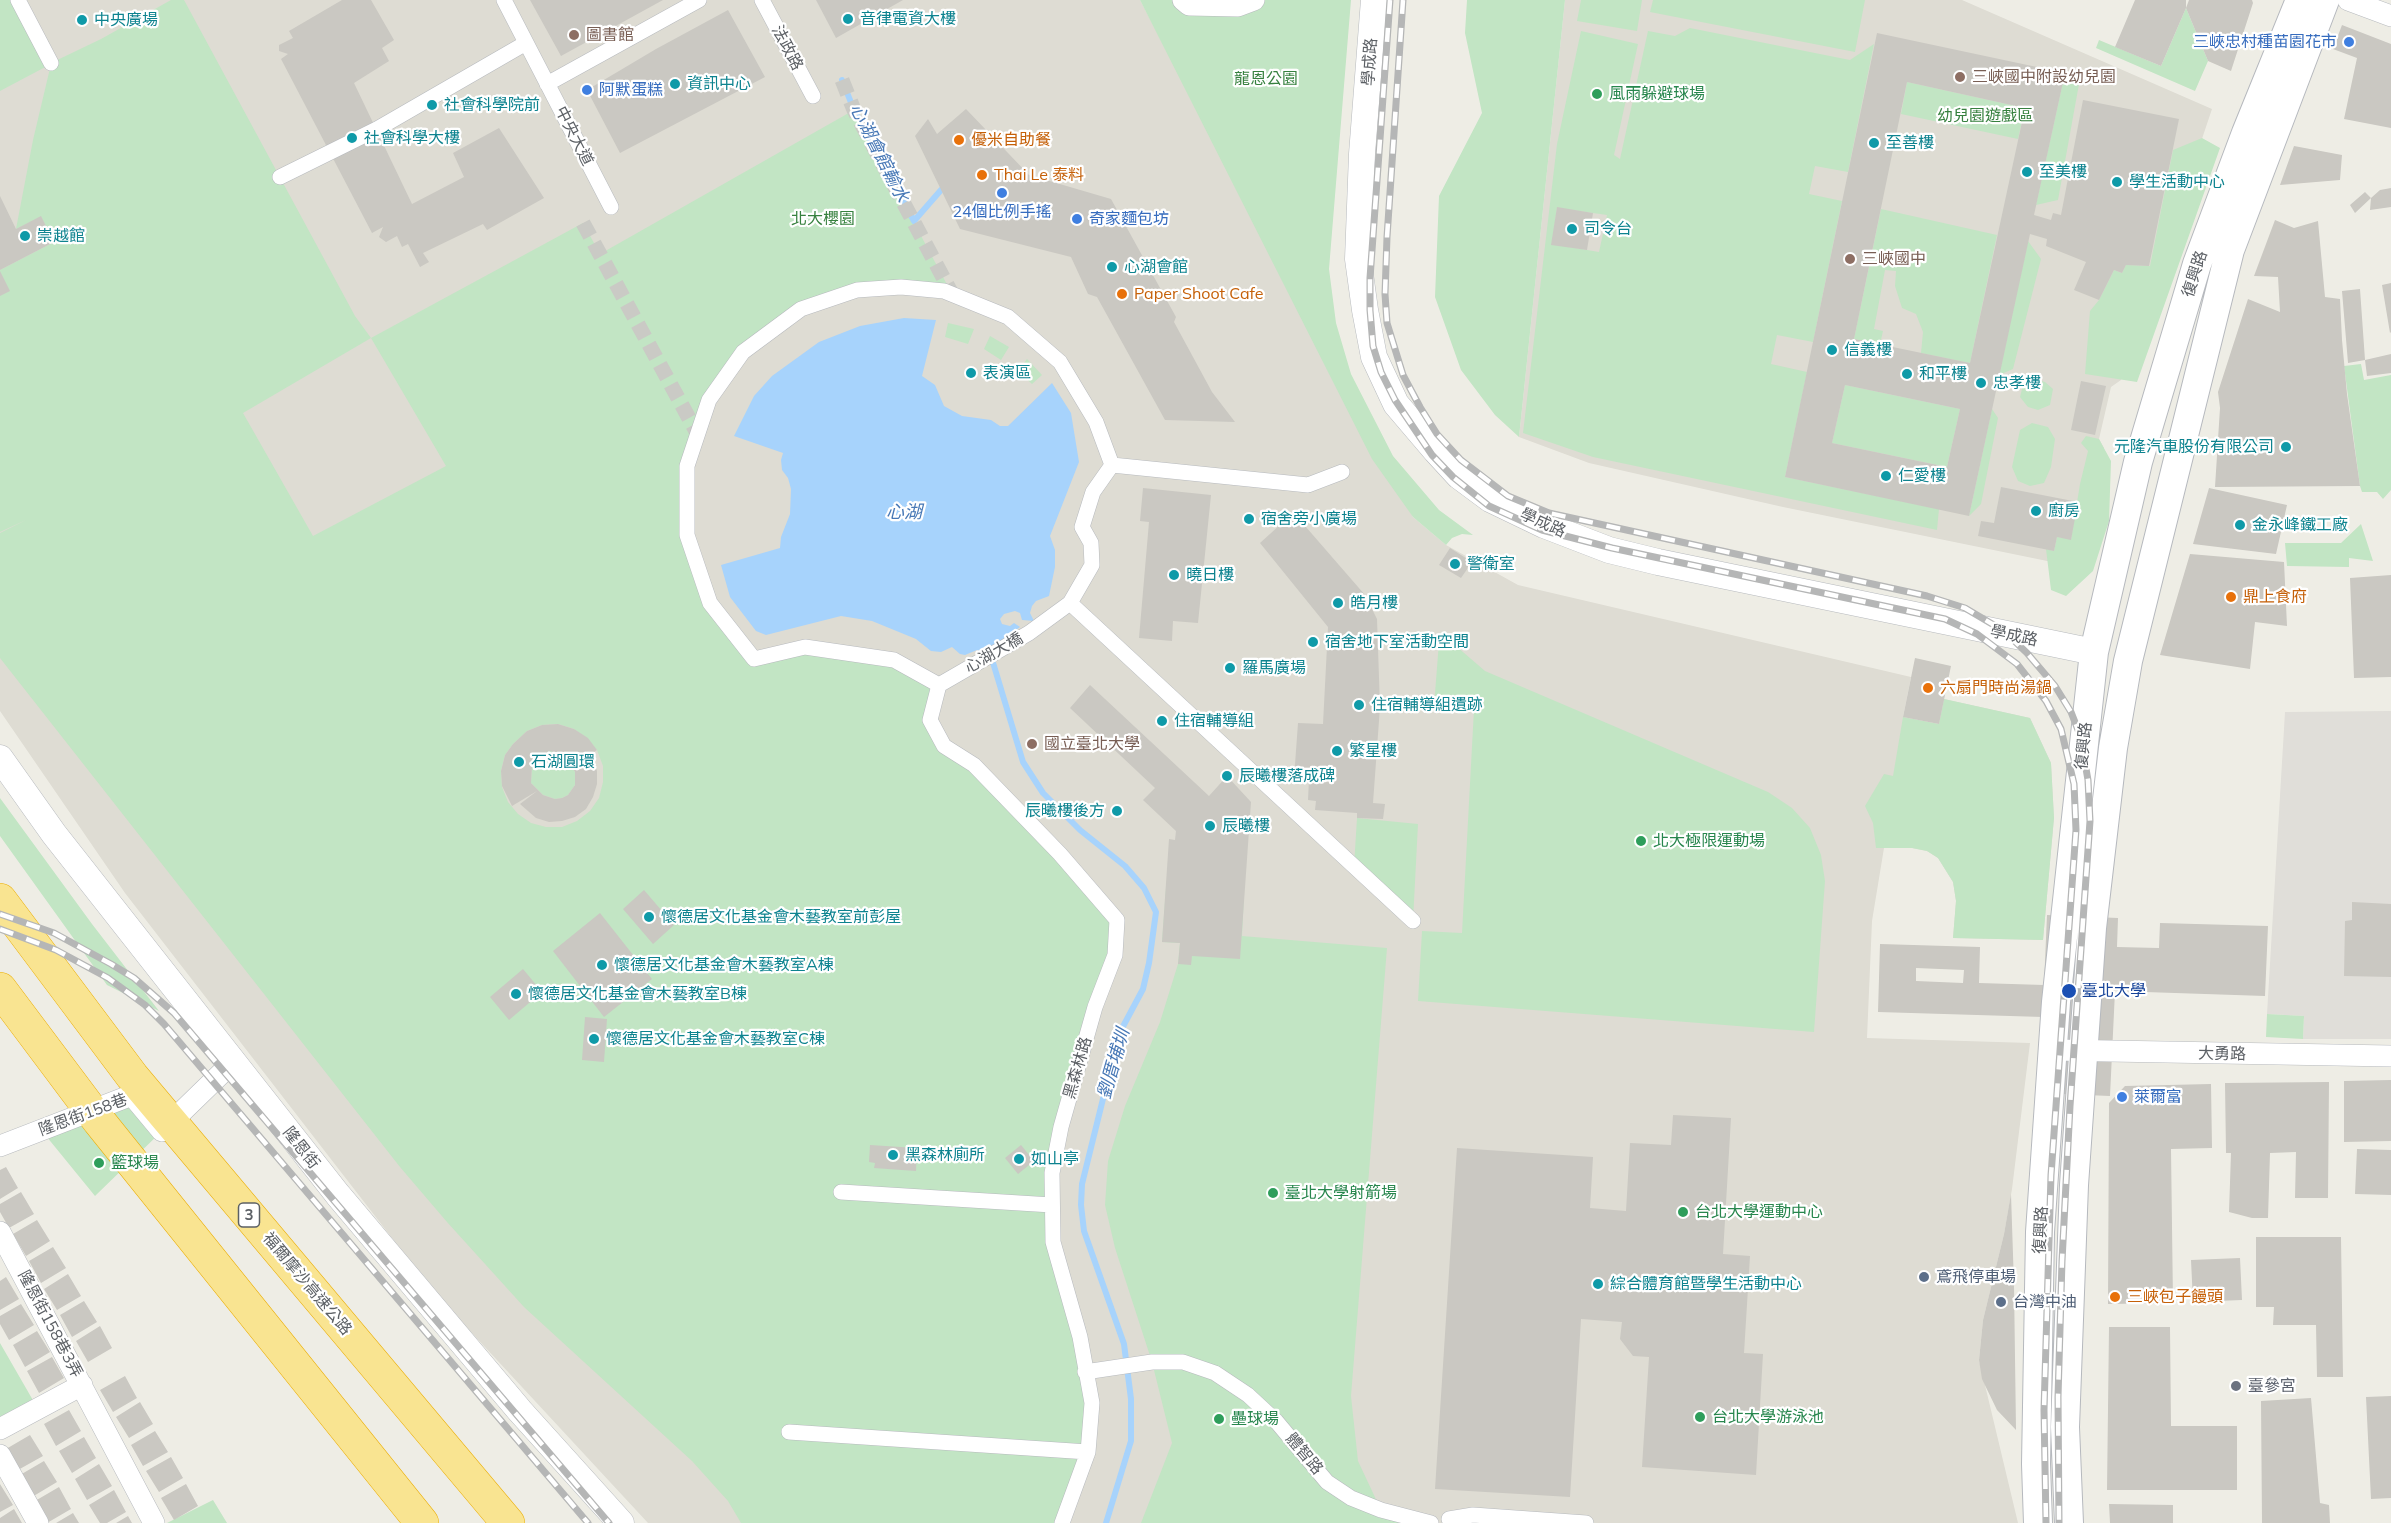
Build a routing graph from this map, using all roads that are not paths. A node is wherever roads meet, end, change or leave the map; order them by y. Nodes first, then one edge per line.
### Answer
1 (18, 0) edge
2 (504, 0) edge
3 (699, 0) edge
4 (762, 0) edge
5 (1183, 0) edge
6 (1374, 0) edge
7 (2300, 0) edge
8 (2325, 0) edge
9 (2348, 0) edge
10 (1246, 3) edge
11 (2391, 15) edge
12 (526, 43) junction
13 (51, 63) dead end
14 (547, 84) junction
15 (813, 96) dead end
16 (280, 177) dead end
17 (611, 207) dead end
18 (1112, 465) junction
19 (1342, 472) dead end
20 (1070, 603) junction
21 (2094, 652) junction
22 (2128, 661) junction
23 (939, 685) junction
24 (0, 758) edge
25 (0, 900) edge
26 (1413, 921) dead end
27 (0, 989) edge
28 (2052, 1050) junction
29 (2084, 1052) junction
30 (2391, 1056) edge
31 (233, 1062) junction
32 (91, 1111) junction
33 (171, 1122) junction
34 (0, 1146) edge
35 (841, 1192) dead end
36 (1052, 1205) junction
37 (0, 1232) edge
38 (1085, 1372) junction
39 (82, 1385) junction
40 (0, 1429) edge
41 (789, 1432) dead end
42 (1088, 1452) junction
43 (0, 1455) edge
44 (38, 1523) edge
45 (154, 1523) edge
46 (422, 1523) edge
47 (508, 1523) edge
48 (621, 1523) edge
49 (1062, 1523) edge
50 (1431, 1523) edge
51 (1454, 1523) edge
52 (1586, 1523) edge
53 (2038, 1523) edge
54 (2069, 1523) edge

1 - 13 street
2 - 12 street, 中央大道
3 - 14 street
4 - 15 street, 法政路
5 - 10 street
6 - 21 street, 學成路
7 - 21 main road, 復興路
8 - 22 main road, 復興路
9 - 11 street
12 - 14 street, 中央大道
12 - 16 street
14 - 17 street, 中央大道
18 - 19 street
18 - 20 street
18 - 23 street
20 - 23 street, 心湖大橋
20 - 26 street
21 - 22 street, 學成路
21 - 28 main road, 復興路
22 - 29 main road, 復興路
23 - 36 street, 黑森林路
24 - 31 street, 隆恩街
25 - 33 highway, 福爾摩沙高速公路 / 3
27 - 32 highway
28 - 29 street, 大勇路
28 - 53 main road, 復興路
29 - 30 street, 大勇路
29 - 54 main road, 復興路
31 - 33 street
31 - 48 street, 隆恩街
32 - 33 street, 隆恩街158巷
32 - 34 street, 隆恩街158巷
32 - 46 highway
33 - 47 highway, 福爾摩沙高速公路 / 3
35 - 36 street
36 - 38 street, 黑森林路
37 - 39 street, 隆恩街158巷3弄
38 - 42 street, 黑森林路
38 - 50 street, 體智路
39 - 40 street, 隆恩街158巷3弄
39 - 45 street, 隆恩街158巷3弄
41 - 42 street
42 - 49 street, 黑森林路
43 - 44 street
51 - 52 street

